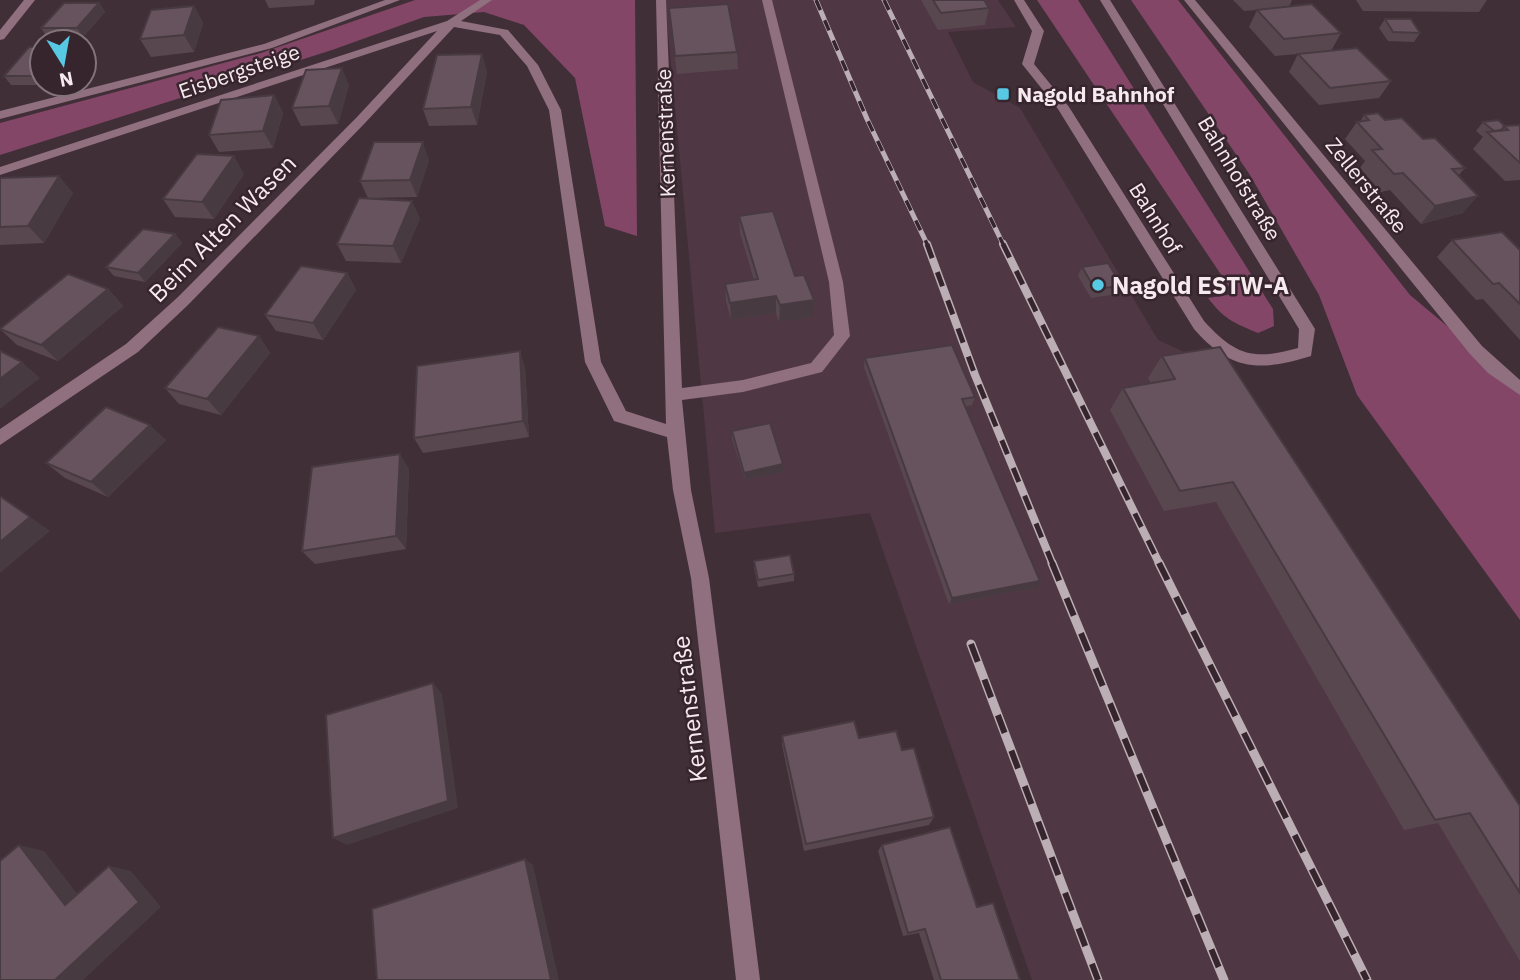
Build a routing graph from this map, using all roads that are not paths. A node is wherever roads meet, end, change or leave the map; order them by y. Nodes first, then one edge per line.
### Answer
1 (30, 0) edge
2 (393, 0) edge
3 (487, 0) edge
4 (661, 0) edge
5 (767, 0) edge
6 (1019, 0) edge
7 (1105, 0) edge
8 (1189, 0) edge
9 (451, 23) junction
10 (0, 37) edge
11 (0, 115) edge
12 (0, 171) edge
13 (1270, 363) joint
14 (1520, 389) edge
15 (673, 395) junction
16 (674, 433) junction
17 (0, 438) edge
18 (748, 980) edge

1 - 10 street
2 - 11 street, Eisbergsteige
3 - 9 street, Eisbergsteige
4 - 15 street, Kernenstraße
5 - 15 street
6 - 13 street, Bahnhof
7 - 13 street, Bahnhofstraße
8 - 14 street, Zellerstraße
9 - 12 street, Eisbergsteige
9 - 16 street
9 - 17 street, Beim Alten Wasen
15 - 16 street, Kernenstraße
16 - 18 street, Kernenstraße

